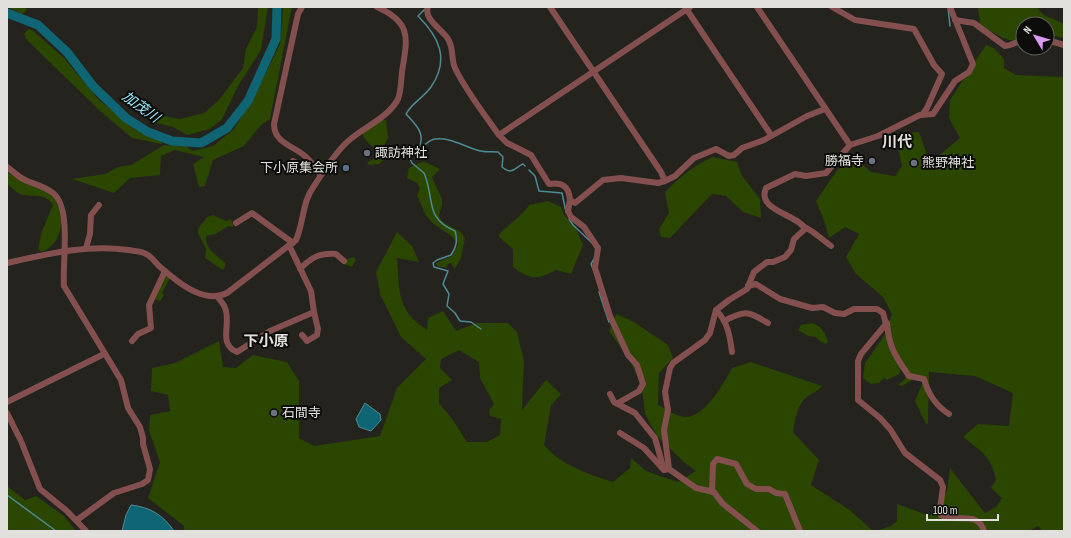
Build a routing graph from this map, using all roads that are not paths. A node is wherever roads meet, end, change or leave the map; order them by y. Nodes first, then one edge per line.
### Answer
1 (302, 7) edge
2 (377, 7) edge
3 (394, 7) edge
4 (428, 7) edge
5 (550, 7) edge
6 (757, 7) edge
7 (832, 7) edge
8 (950, 7) edge
9 (687, 8) edge
10 (390, 13) junction
11 (955, 20) junction
12 (1015, 42) edge
13 (595, 72) junction
14 (825, 109) junction
15 (922, 115) junction
16 (499, 135) junction
17 (771, 135) junction
18 (850, 145) junction
19 (292, 161) dead end
20 (310, 162) junction
21 (7, 167) edge
22 (321, 175) junction
23 (665, 181) junction
24 (570, 200) junction
25 (99, 205) dead end
26 (236, 223) dead end
27 (803, 226) junction
28 (291, 244) junction
29 (831, 246) dead end
30 (86, 248) junction
31 (66, 251) junction
32 (344, 261) dead end
33 (7, 263) edge
34 (300, 269) junction
35 (166, 271) junction
36 (748, 286) junction
37 (218, 297) junction
38 (716, 310) junction
39 (314, 312) junction
40 (724, 321) junction
41 (886, 322) junction
42 (768, 323) dead end
43 (302, 335) dead end
44 (132, 341) dead end
45 (732, 352) dead end
46 (104, 354) junction
47 (610, 394) dead end
48 (7, 402) edge
49 (618, 403) junction
50 (7, 413) edge
51 (949, 414) dead end
52 (620, 433) dead end
53 (667, 469) junction
54 (712, 492) junction
55 (77, 520) junction
56 (86, 531) edge
57 (757, 531) edge
58 (800, 531) edge
59 (984, 531) edge

1 - 20 street
2 - 10 street
3 - 10 street
4 - 16 street
5 - 13 street
6 - 14 street
7 - 15 street
8 - 11 street
9 - 13 street
9 - 17 street
10 - 22 street
11 - 12 street
11 - 15 street
13 - 16 street
13 - 23 street
14 - 17 street
14 - 18 street
15 - 18 street
16 - 24 street
17 - 23 street
18 - 27 street
19 - 20 street
20 - 22 street
21 - 31 street
22 - 28 street
23 - 24 street
24 - 49 street
25 - 30 street
26 - 28 street
27 - 29 street
27 - 36 street
28 - 34 street
28 - 37 street
30 - 31 street
30 - 35 street
31 - 33 street
31 - 46 street
32 - 34 street
34 - 39 street
35 - 37 street
35 - 44 street
36 - 38 street
36 - 41 street
37 - 39 street
38 - 40 street
38 - 53 street
39 - 43 street
40 - 42 street
40 - 45 street
41 - 51 street
41 - 59 street
46 - 48 street
46 - 55 street
47 - 49 street
49 - 53 street
50 - 55 street
52 - 53 street
53 - 54 street
54 - 57 street
54 - 58 street
55 - 56 street

